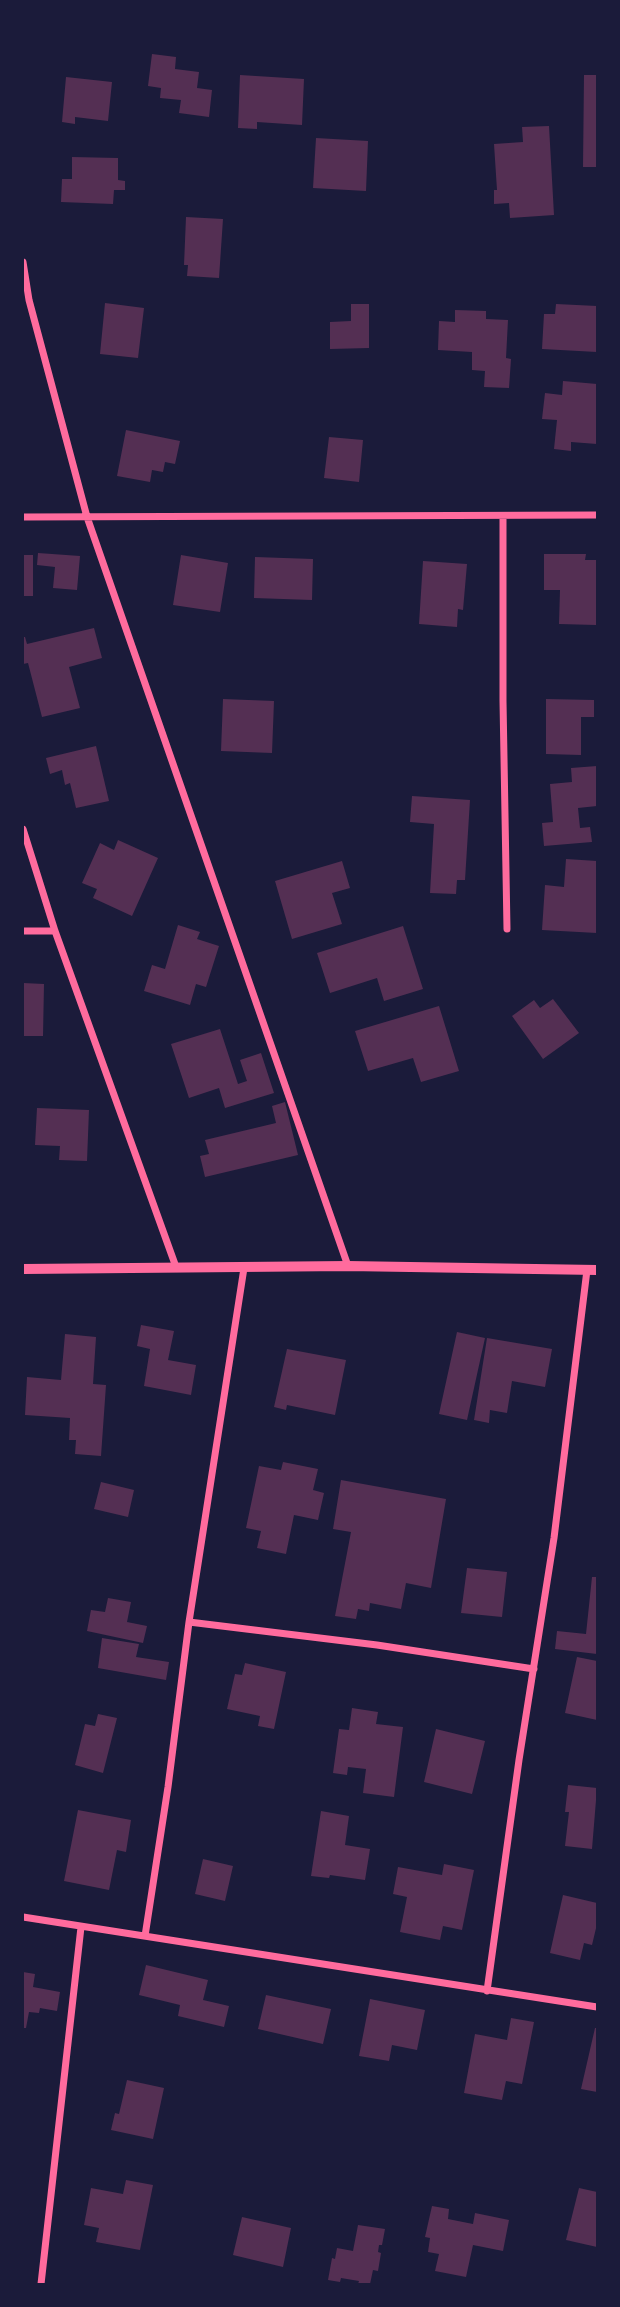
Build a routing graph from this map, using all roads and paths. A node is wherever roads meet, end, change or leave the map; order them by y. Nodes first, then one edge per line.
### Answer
1 (23, 262) edge
2 (597, 515) edge
3 (503, 516) junction
4 (23, 517) edge
5 (86, 517) junction
6 (23, 829) edge
7 (507, 929) dead end
8 (23, 931) edge
9 (55, 931) junction
10 (348, 1266) junction
11 (176, 1267) junction
12 (244, 1268) junction
13 (23, 1269) edge
14 (592, 1270) edge
15 (189, 1622) junction
16 (534, 1669) junction
17 (23, 1917) edge
18 (81, 1927) junction
19 (145, 1936) junction
20 (487, 1991) junction
21 (597, 2007) edge
22 (41, 2284) edge

1 - 5 street
2 - 3 street
3 - 5 street
3 - 7 street
4 - 5 street
5 - 10 street
6 - 9 street
8 - 9 street
9 - 11 street
10 - 12 street
10 - 14 street
11 - 12 street
11 - 13 street
12 - 15 street
14 - 16 street
15 - 16 street
15 - 19 street
16 - 20 street
17 - 18 street
18 - 19 street
18 - 22 street
19 - 20 street
20 - 21 street

